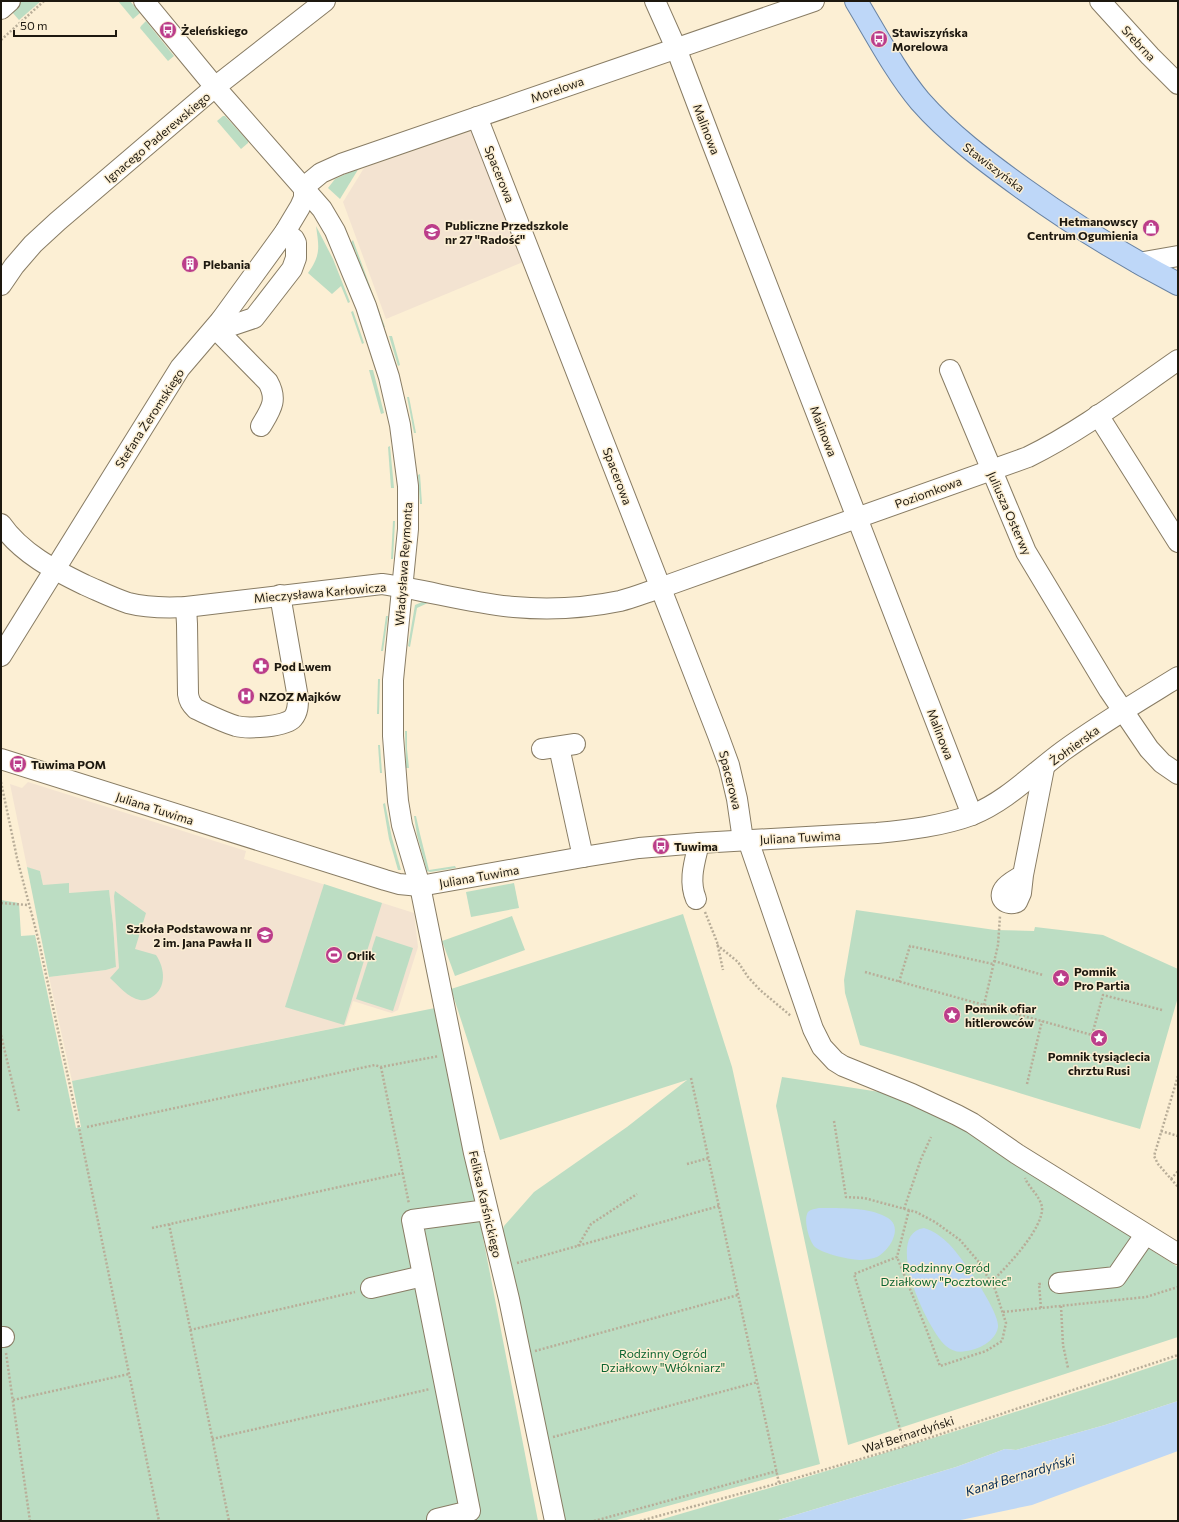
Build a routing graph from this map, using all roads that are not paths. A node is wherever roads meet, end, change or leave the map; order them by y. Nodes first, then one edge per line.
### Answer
1 (10, 1) edge
2 (144, 1) edge
3 (325, 1) edge
4 (655, 1) edge
5 (814, 1) edge
6 (856, 1) edge
7 (1100, 1) edge
8 (1, 9) edge
9 (676, 48) junction
10 (1178, 84) edge
11 (215, 88) junction
12 (477, 117) junction
13 (304, 187) junction
14 (285, 232) junction
15 (1178, 256) edge
16 (1138, 263) junction
17 (1178, 284) edge
18 (1, 285) edge
19 (218, 324) junction
20 (1178, 360) edge
21 (950, 370) dead end
22 (1098, 415) junction
23 (261, 426) dead end
24 (991, 470) junction
25 (858, 518) junction
26 (1, 524) edge
27 (1178, 542) edge
28 (54, 570) junction
29 (403, 587) junction
30 (660, 588) junction
31 (280, 595) junction
32 (186, 607) junction
33 (1, 656) edge
34 (1178, 677) edge
35 (1123, 710) junction
36 (559, 747) dead end
37 (1, 759) edge
38 (1044, 768) junction
39 (1178, 774) edge
40 (972, 815) junction
41 (746, 840) junction
42 (699, 843) junction
43 (583, 857) junction
44 (420, 886) junction
45 (696, 898) road end
46 (1003, 900) road end
47 (487, 1210) junction
48 (1145, 1235) junction
49 (1178, 1254) edge
50 (423, 1276) junction
51 (1059, 1283) dead end
52 (370, 1288) road end
53 (437, 1519) dead end
54 (555, 1521) edge

1 - 8 street
2 - 11 street, Władysława Reymonta
3 - 11 street, Ignacego Paderewskiego
4 - 9 street
5 - 9 street, Morelowa
6 - 16 main road, Stawiszyńska
7 - 10 street, Srebrna
9 - 12 street, Morelowa
9 - 25 street, Malinowa
11 - 13 street, Władysława Reymonta
11 - 18 street, Ignacego Paderewskiego
12 - 13 street, Morelowa
12 - 30 street, Spacerowa
13 - 14 street, Stefana Żeromskiego
13 - 29 street, Władysława Reymonta
14 - 19 street, Stefana Żeromskiego
14 - 19 street
15 - 16 street
16 - 17 main road, Stawiszyńska
19 - 23 street
19 - 28 street, Stefana Żeromskiego
20 - 22 street, Poziomkowa
21 - 24 street, Juliusza Osterwy
22 - 24 street, Poziomkowa
22 - 27 street
24 - 25 street, Poziomkowa
24 - 35 street, Juliusza Osterwy
25 - 30 street, Poziomkowa
25 - 40 street, Malinowa
26 - 28 street, Mieczysława Karłowicza
28 - 32 street, Mieczysława Karłowicza
28 - 33 street, Stefana Żeromskiego
29 - 30 street, Mieczysława Karłowicza
29 - 31 street, Mieczysława Karłowicza
29 - 44 street, Władysława Reymonta
30 - 41 street, Spacerowa
31 - 32 street, Mieczysława Karłowicza
31 - 32 street
34 - 35 street, Żołnierska
35 - 38 street, Żołnierska
35 - 39 street, Juliusza Osterwy
36 - 43 street
37 - 44 street, Juliana Tuwima
38 - 40 street, Żołnierska
38 - 46 street
40 - 41 street, Juliana Tuwima
41 - 42 street, Juliana Tuwima
41 - 48 street, Spacerowa
42 - 43 street, Juliana Tuwima
42 - 45 street
43 - 44 street, Juliana Tuwima
44 - 47 street, Feliksa Karśnickiego
47 - 50 street
47 - 54 street, Feliksa Karśnickiego
48 - 49 street, Spacerowa
48 - 51 street
50 - 52 street
50 - 53 street

